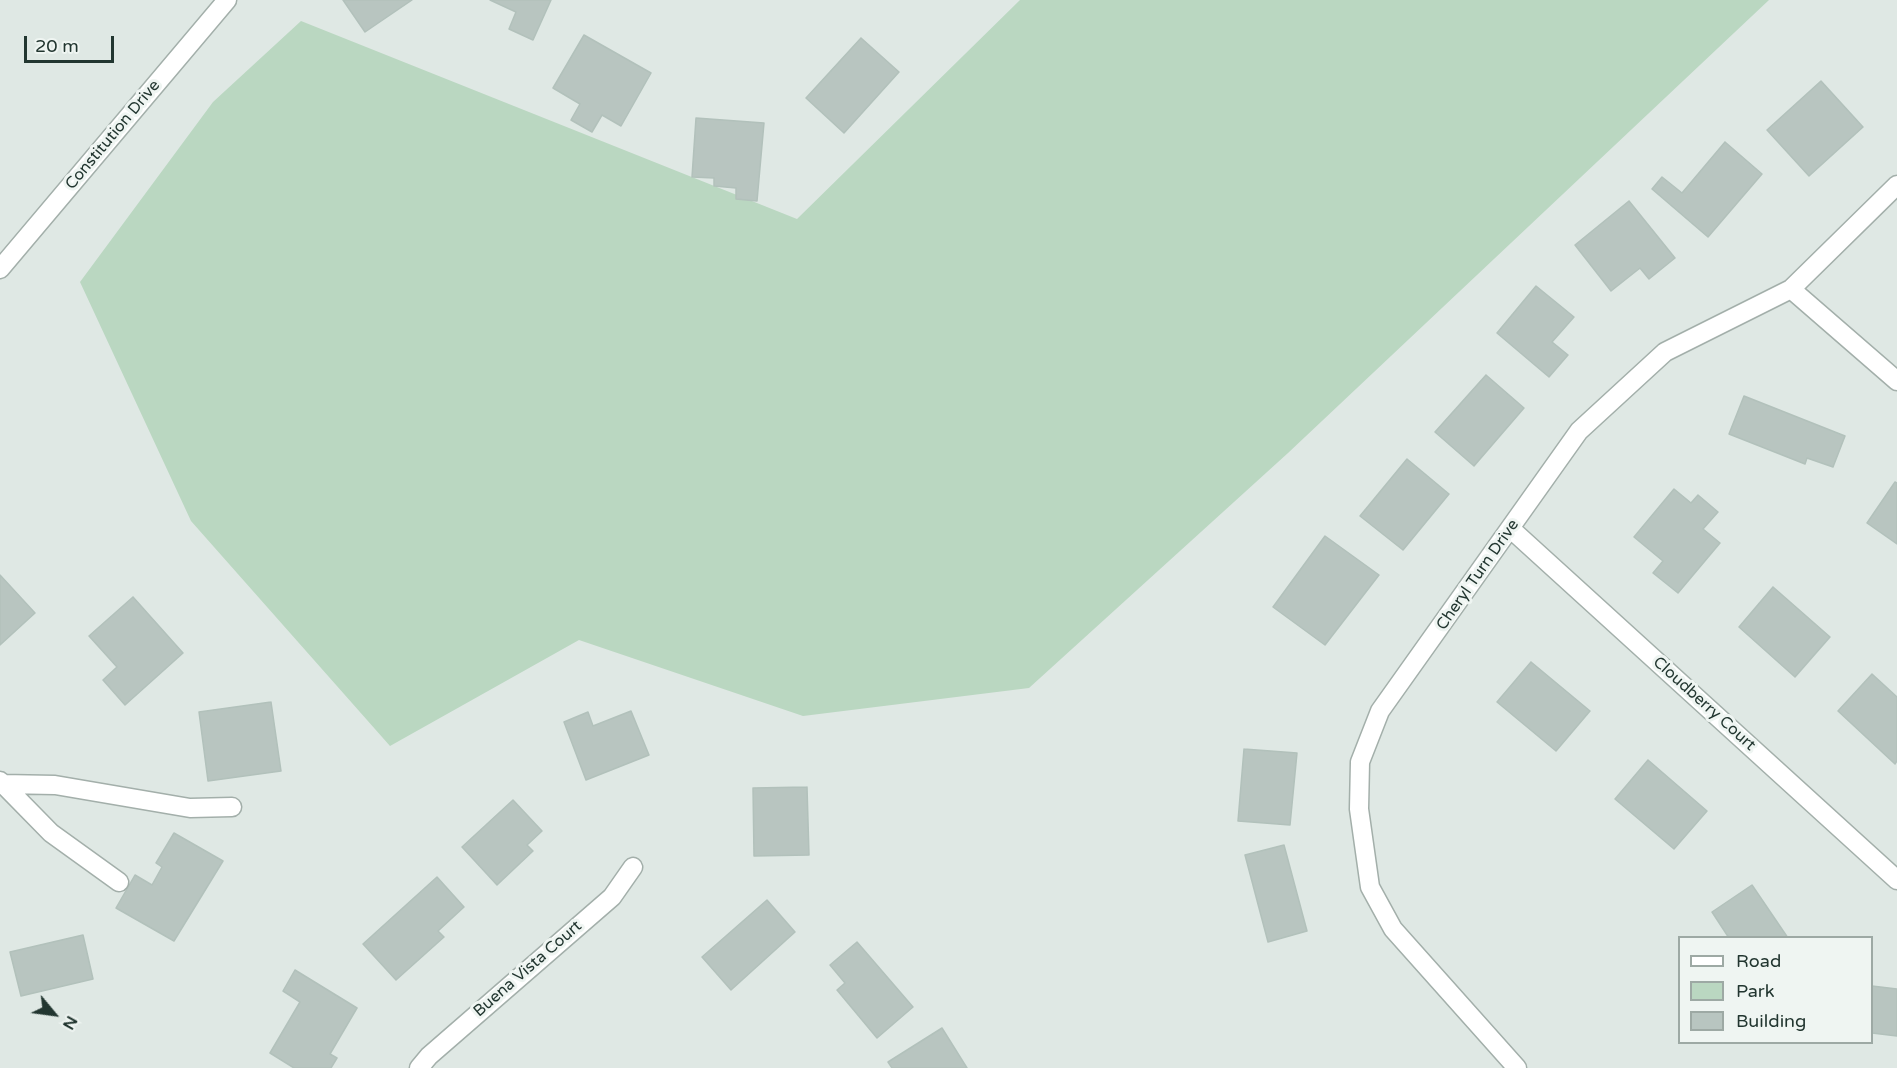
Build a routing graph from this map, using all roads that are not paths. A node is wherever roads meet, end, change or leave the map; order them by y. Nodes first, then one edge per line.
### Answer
1 (227, 0) edge
2 (1897, 185) edge
3 (0, 269) edge
4 (1791, 289) junction
5 (1897, 381) edge
6 (1511, 529) junction
7 (1, 786) edge
8 (232, 807) dead end
9 (633, 867) dead end
10 (1897, 880) edge
11 (119, 882) dead end
12 (420, 1068) edge
13 (1517, 1068) edge

1 - 3 street, Constitution Drive
2 - 4 street, Cheryl Turn Drive
4 - 5 street
4 - 6 street, Cheryl Turn Drive
6 - 10 street, Cloudberry Court
6 - 13 street, Cheryl Turn Drive
7 - 8 street
7 - 11 street
9 - 12 street, Buena Vista Court

